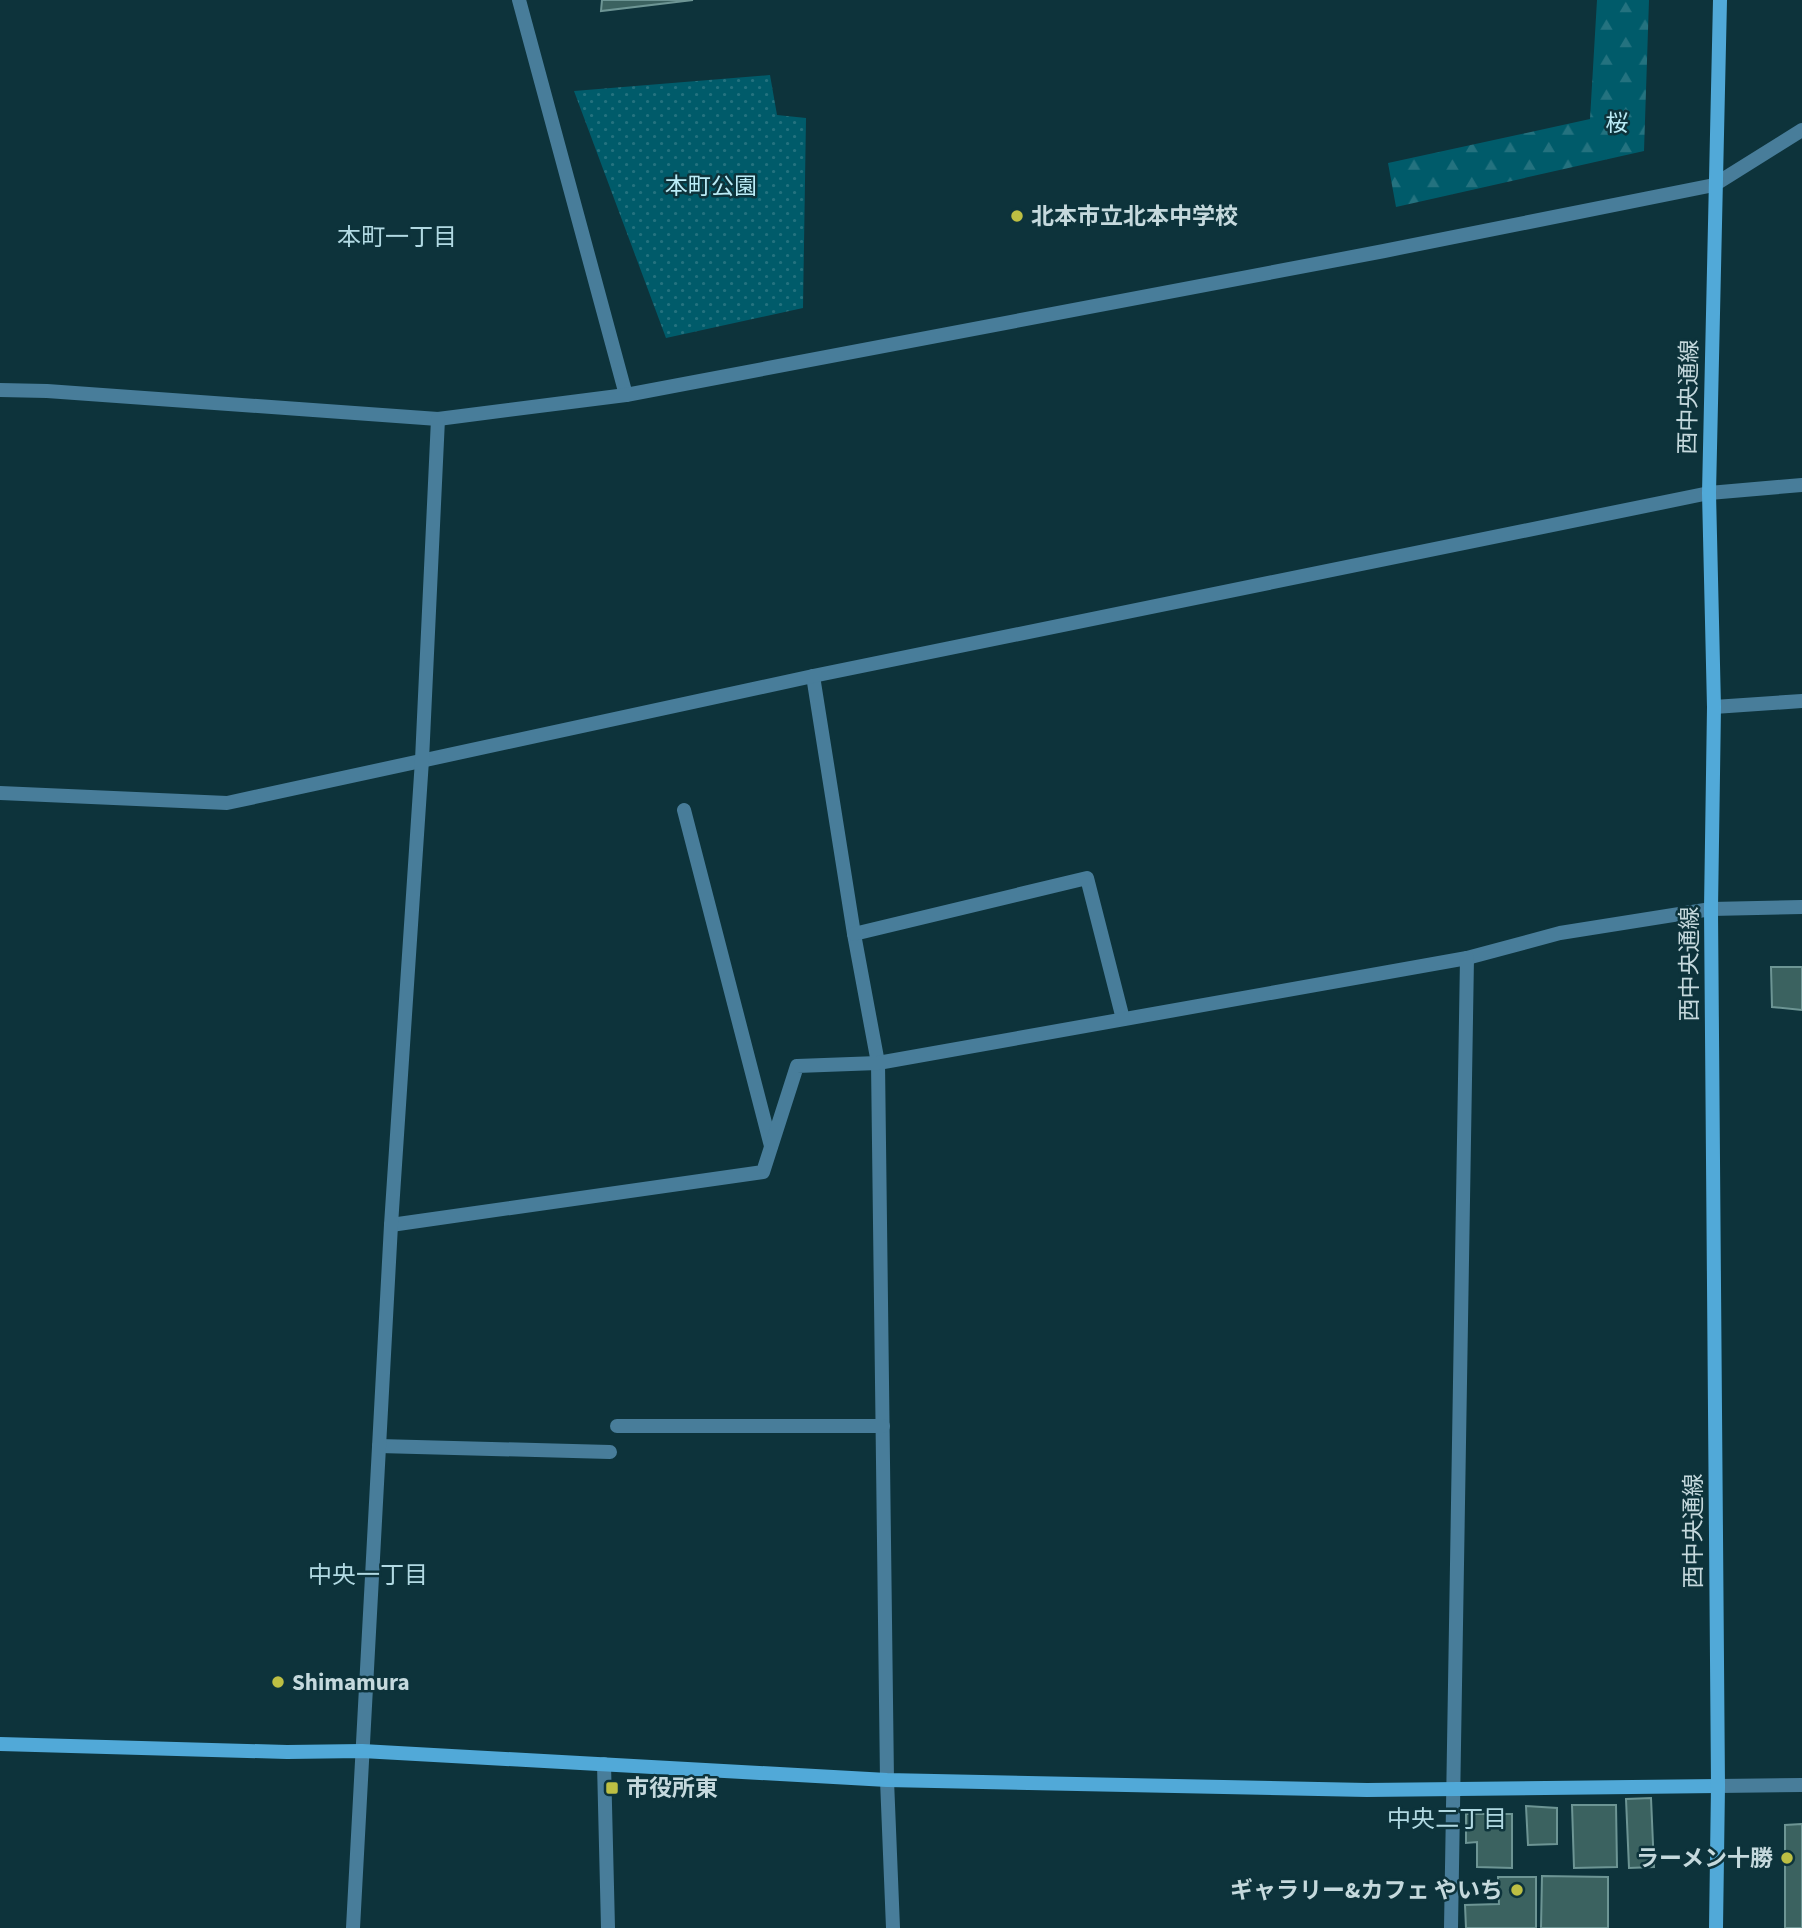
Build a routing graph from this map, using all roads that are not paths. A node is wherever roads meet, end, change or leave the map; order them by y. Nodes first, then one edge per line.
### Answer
1 (519, 0) edge
2 (1720, 0) edge
3 (1802, 130) edge
4 (1714, 185) junction
5 (0, 390) edge
6 (626, 396) junction
7 (438, 419) junction
8 (1802, 485) edge
9 (1709, 493) junction
10 (813, 676) junction
11 (1802, 701) edge
12 (1714, 707) junction
13 (422, 760) junction
14 (0, 793) edge
15 (684, 810) dead end
16 (1802, 907) edge
17 (1711, 909) junction
18 (854, 934) junction
19 (1466, 958) junction
20 (1123, 1019) junction
21 (878, 1063) junction
22 (771, 1146) junction
23 (391, 1225) junction
24 (617, 1426) dead end
25 (883, 1426) junction
26 (379, 1446) junction
27 (610, 1452) dead end
28 (0, 1744) edge
29 (362, 1751) junction
30 (604, 1764) junction
31 (887, 1780) junction
32 (1802, 1785) edge
33 (1718, 1786) junction
34 (1454, 1790) junction
35 (353, 1928) edge
36 (608, 1928) edge
37 (892, 1928) edge
38 (1451, 1928) edge
39 (1716, 1928) edge

1 - 6 street
2 - 4 street, 西中央通線
3 - 4 street
4 - 6 street
4 - 9 street, 西中央通線
5 - 7 street
6 - 7 street
7 - 13 street
8 - 9 street
9 - 10 street
9 - 12 street, 西中央通線
10 - 13 street
10 - 18 street
11 - 12 street
12 - 17 street, 西中央通線
13 - 14 street
13 - 23 street
15 - 22 street
16 - 17 street
17 - 19 street
17 - 33 street, 西中央通線
18 - 20 street
18 - 21 street
19 - 20 street
19 - 34 street
20 - 21 street
21 - 22 street
21 - 25 street
22 - 23 street
23 - 26 street
24 - 25 street
25 - 31 street
26 - 27 street
26 - 29 street
28 - 29 street
29 - 30 street
29 - 35 street
30 - 31 street
30 - 36 street
31 - 34 street
31 - 37 street
32 - 33 street
33 - 34 street
33 - 39 street, 西中央通線
34 - 38 street

